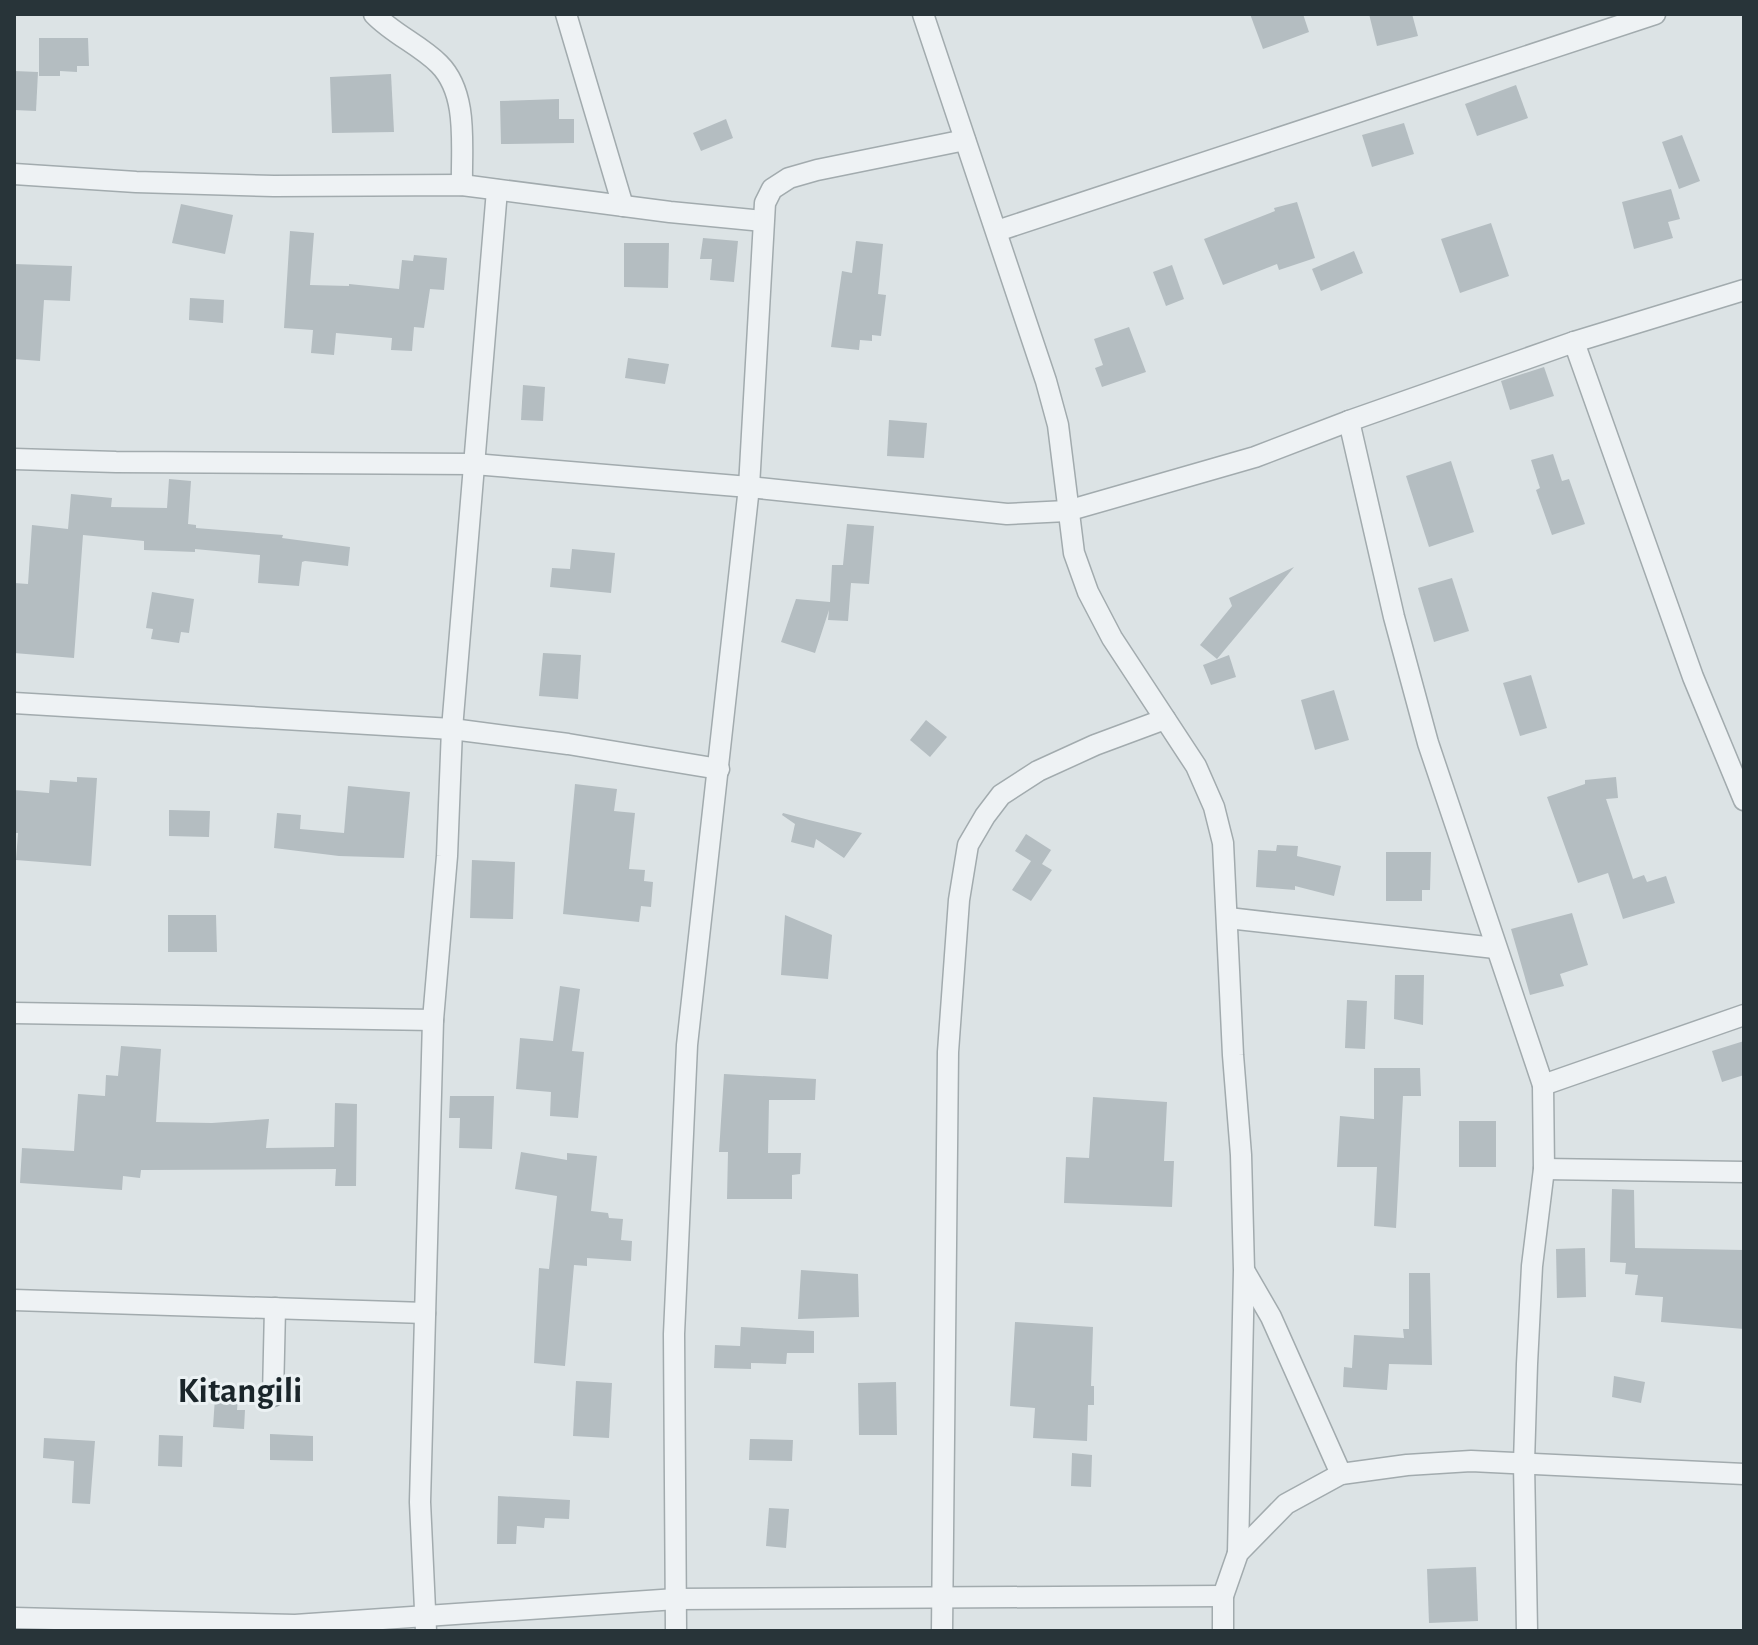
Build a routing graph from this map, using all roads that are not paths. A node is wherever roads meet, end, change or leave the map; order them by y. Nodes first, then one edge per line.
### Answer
1 (374, 14) edge
2 (566, 14) edge
3 (923, 14) edge
4 (1655, 14) edge
5 (965, 140) junction
6 (14, 174) edge
7 (462, 185) junction
8 (497, 190) junction
9 (623, 206) junction
10 (763, 221) junction
11 (997, 231) junction
12 (1744, 290) edge
13 (1574, 342) junction
14 (1349, 421) junction
15 (14, 459) edge
16 (474, 464) junction
17 (749, 487) junction
18 (1067, 511) junction
19 (14, 703) edge
20 (1165, 719) junction
21 (452, 729) junction
22 (719, 769) junction
23 (1744, 800) edge
24 (1228, 918) junction
25 (1495, 948) junction
26 (14, 1013) edge
27 (1744, 1015) edge
28 (433, 1020) junction
29 (1543, 1085) junction
30 (1544, 1169) junction
31 (1744, 1172) edge
32 (1244, 1270) junction
33 (14, 1300) edge
34 (275, 1308) junction
35 (425, 1313) junction
36 (273, 1396) dead end
37 (1524, 1463) junction
38 (1341, 1474) junction
39 (1744, 1474) edge
40 (1238, 1553) junction
41 (1223, 1596) junction
42 (942, 1598) junction
43 (676, 1599) junction
44 (14, 1618) edge
45 (426, 1624) edge
46 (676, 1631) edge
47 (942, 1631) edge
48 (1223, 1631) edge
49 (1527, 1631) edge

1 - 7 street
2 - 9 street
3 - 5 street
4 - 11 street
5 - 10 street
5 - 11 street
6 - 7 street
7 - 8 street
8 - 9 street
8 - 16 street
9 - 10 street
10 - 17 street
11 - 18 street
12 - 13 street
13 - 14 street
13 - 23 street
14 - 18 street
14 - 25 street
15 - 16 street
16 - 17 street
16 - 21 street
17 - 18 street
17 - 22 street
18 - 20 street
19 - 21 street
20 - 24 street
20 - 42 street
21 - 22 street
21 - 28 street
22 - 43 street
24 - 25 street
24 - 32 street
25 - 29 street
26 - 28 street
27 - 29 street
28 - 35 street
29 - 30 street
30 - 31 street
30 - 37 street
32 - 38 street
32 - 40 street
33 - 34 street
34 - 35 street
34 - 36 street
35 - 45 street
37 - 38 street
37 - 39 street
37 - 49 street
38 - 40 street
40 - 41 street
41 - 42 street
41 - 48 street
42 - 43 street
42 - 47 street
43 - 45 street
43 - 46 street
44 - 45 street

